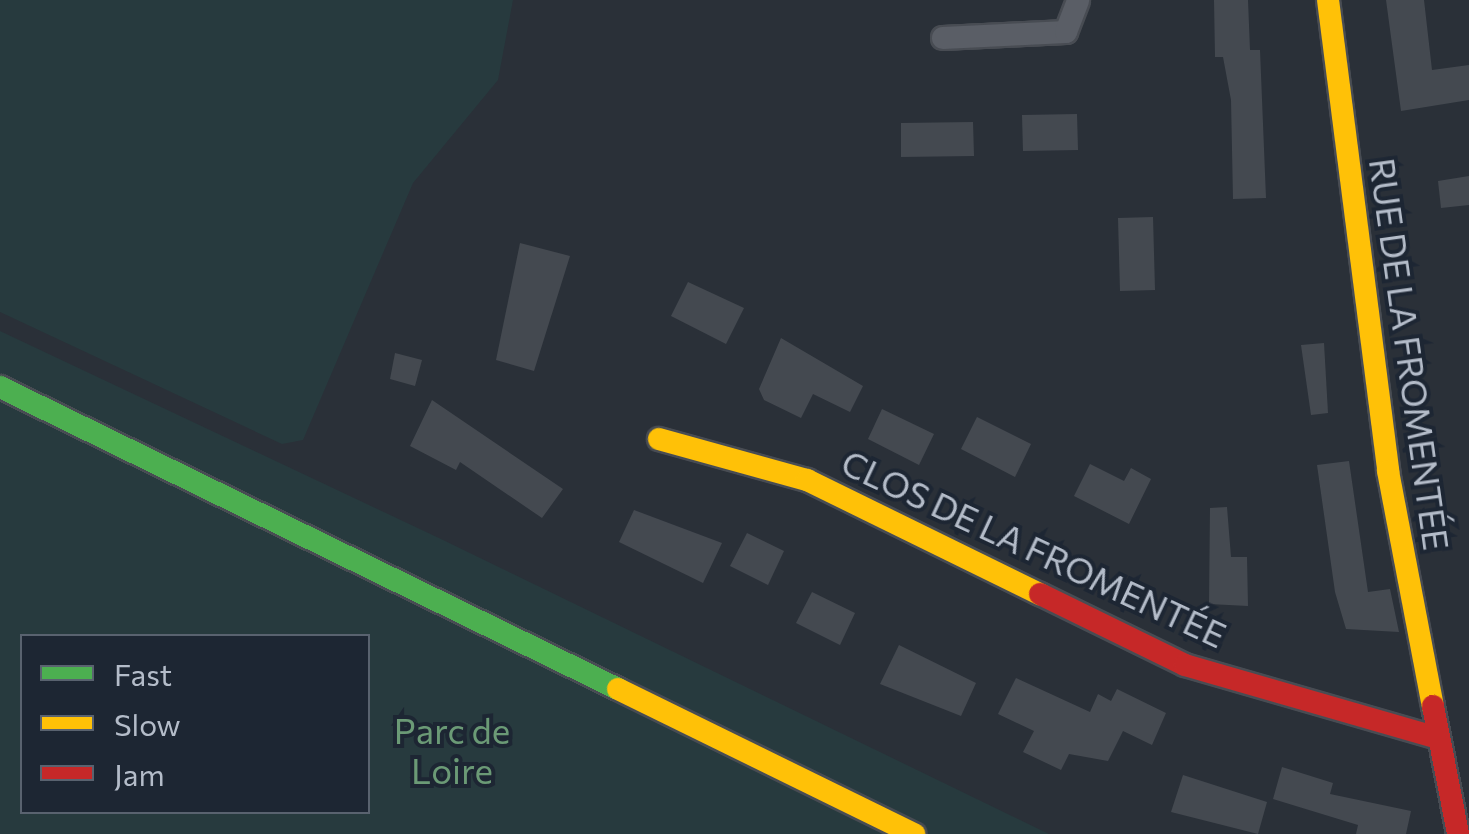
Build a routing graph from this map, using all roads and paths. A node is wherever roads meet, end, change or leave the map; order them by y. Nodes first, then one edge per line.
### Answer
1 (1078, 0) edge
2 (1328, 0) edge
3 (942, 38) dead end
4 (0, 387) edge
5 (659, 439) dead end
6 (1438, 738) junction
7 (914, 834) edge
8 (1458, 834) edge

1 - 3 street
2 - 6 street, RUE DE LA FROMENTÉE
4 - 7 street
5 - 6 street, CLOS DE LA FROMENTÉE
6 - 8 street, RUE DE LA FROMENTÉE

